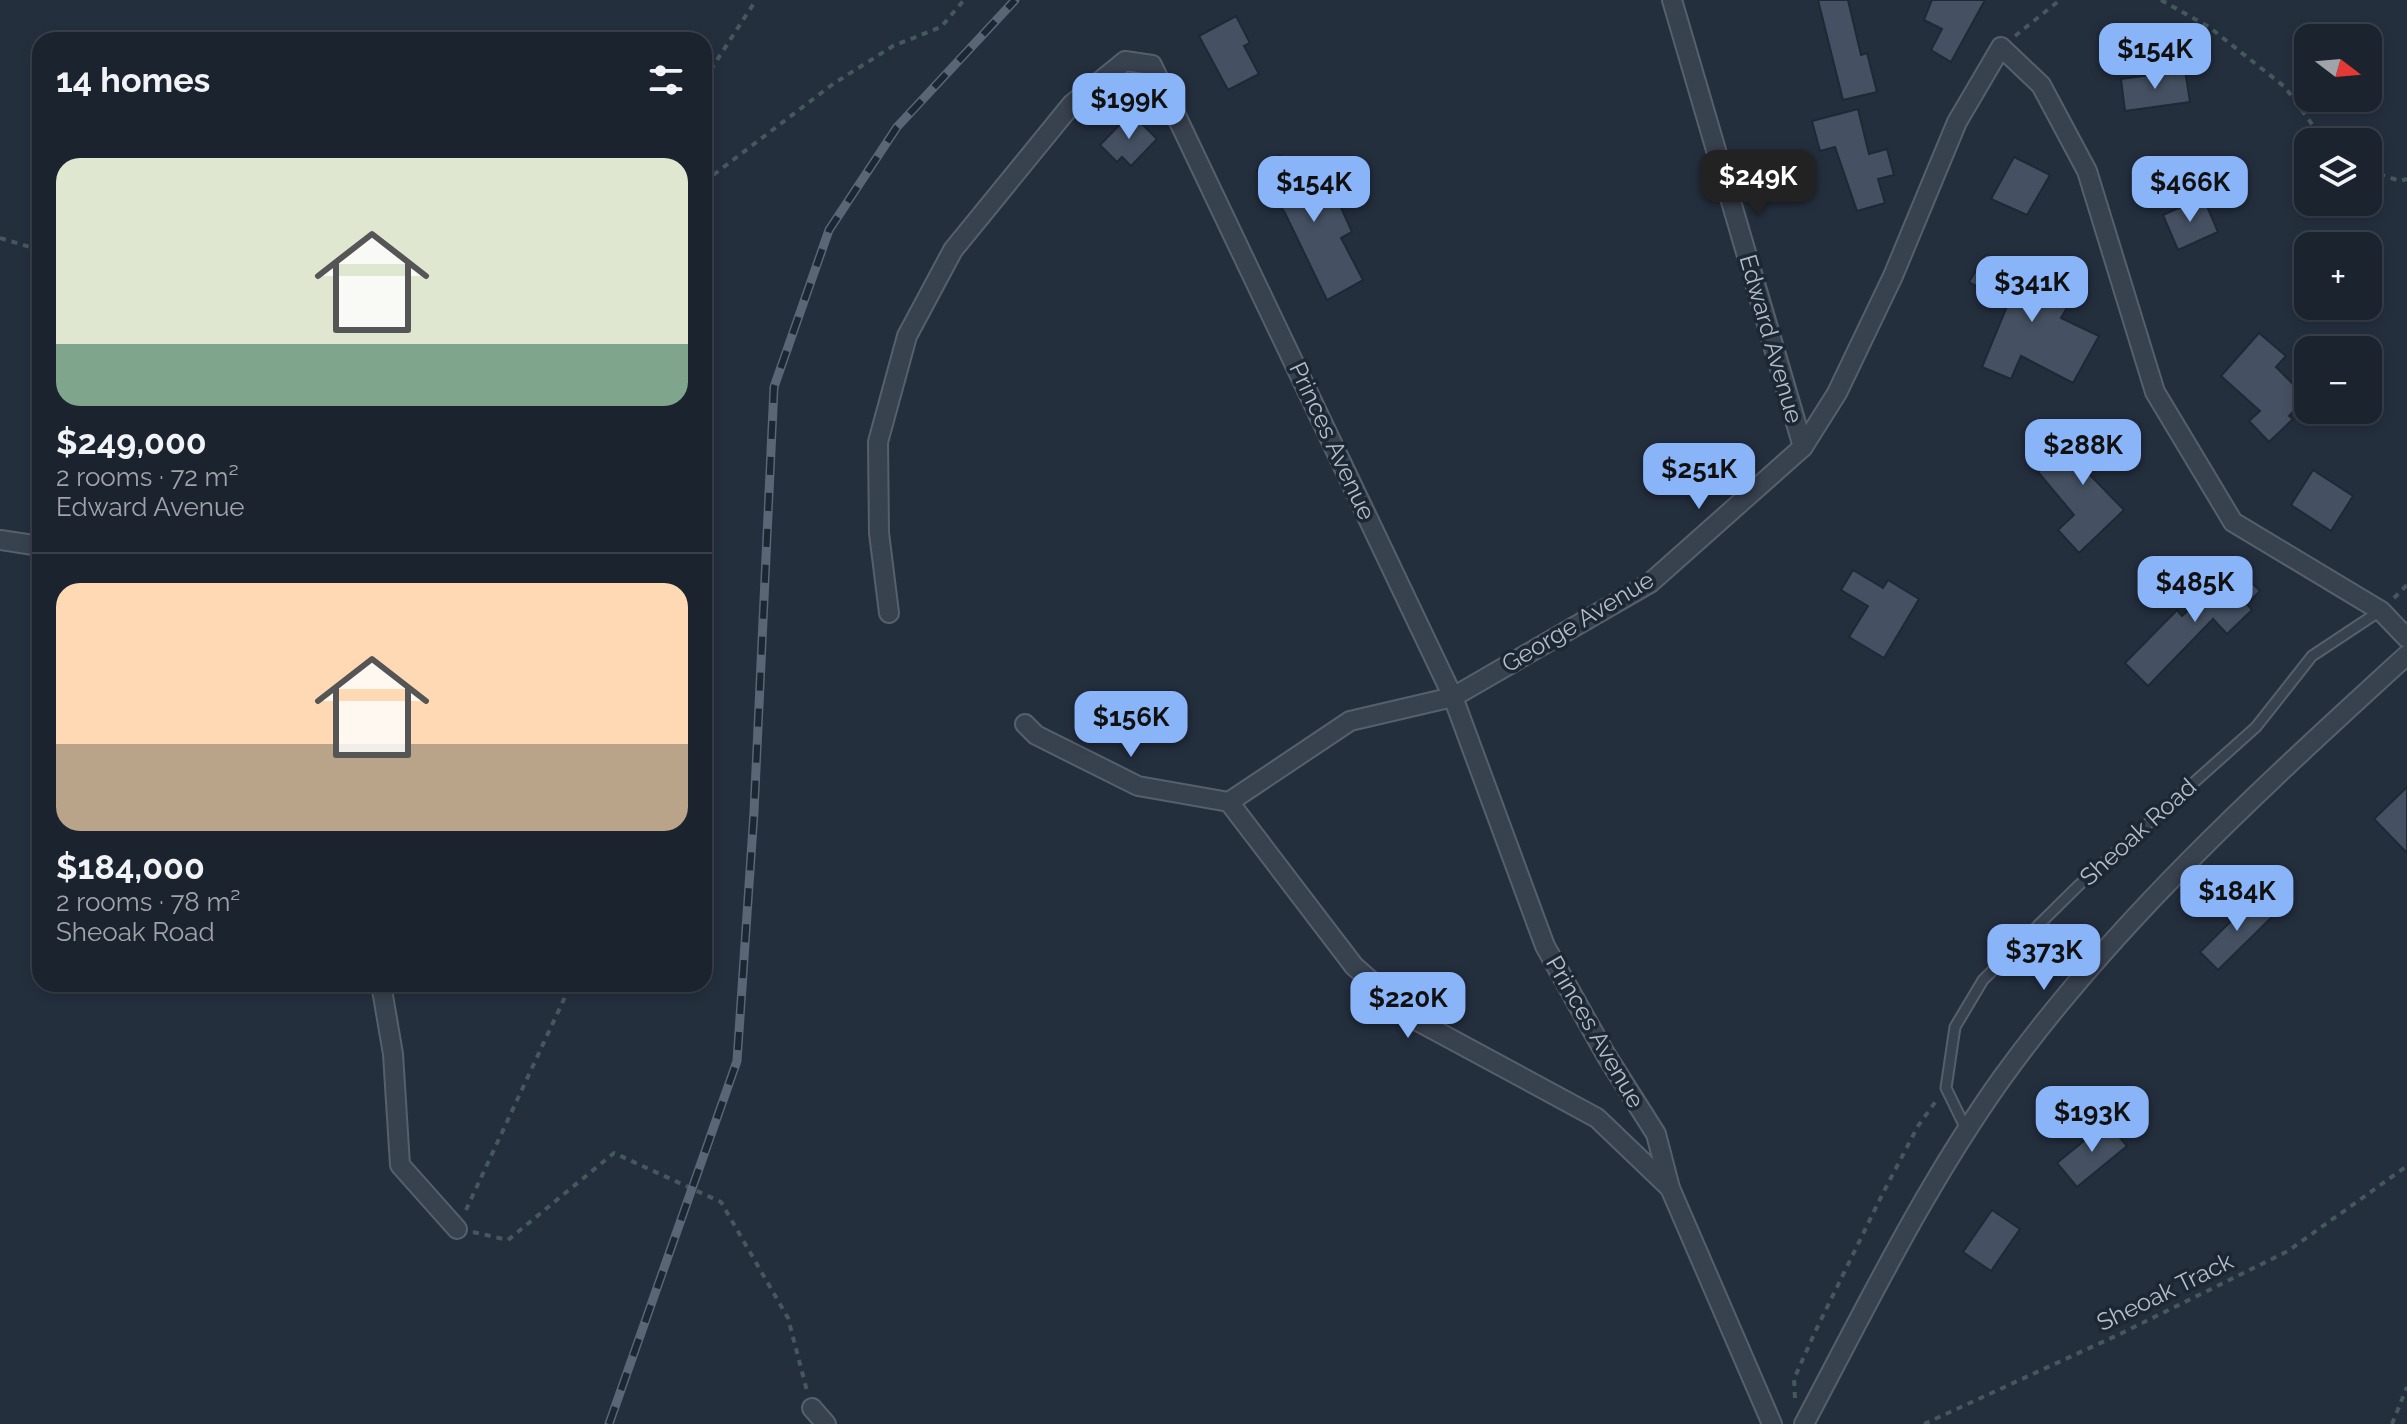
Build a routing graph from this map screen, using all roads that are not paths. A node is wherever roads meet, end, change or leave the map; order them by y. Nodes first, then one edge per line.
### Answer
1 (1672, 0) edge
2 (1803, 447) junction
3 (0, 540) edge
4 (32, 545) edge
5 (2381, 611) junction
6 (889, 613) dead end
7 (2407, 638) edge
8 (2407, 655) edge
9 (1453, 697) junction
10 (1025, 724) dead end
11 (1229, 802) junction
12 (382, 992) edge
13 (1967, 1131) junction
14 (1670, 1188) junction
15 (457, 1229) road end
16 (812, 1408) road end
17 (1800, 1416) edge
18 (826, 1424) edge
19 (1772, 1424) edge

1 - 2 street, Edward Avenue
2 - 5 street, George Avenue
2 - 9 street, George Avenue
3 - 4 street
5 - 7 street
5 - 13 lane, Sheoak Road
6 - 9 street, Princes Avenue
8 - 13 street
9 - 11 street, George Avenue
9 - 14 street, Princes Avenue
10 - 11 street
11 - 14 street
12 - 15 street
13 - 17 street
14 - 19 street, Princes Avenue
16 - 18 street

